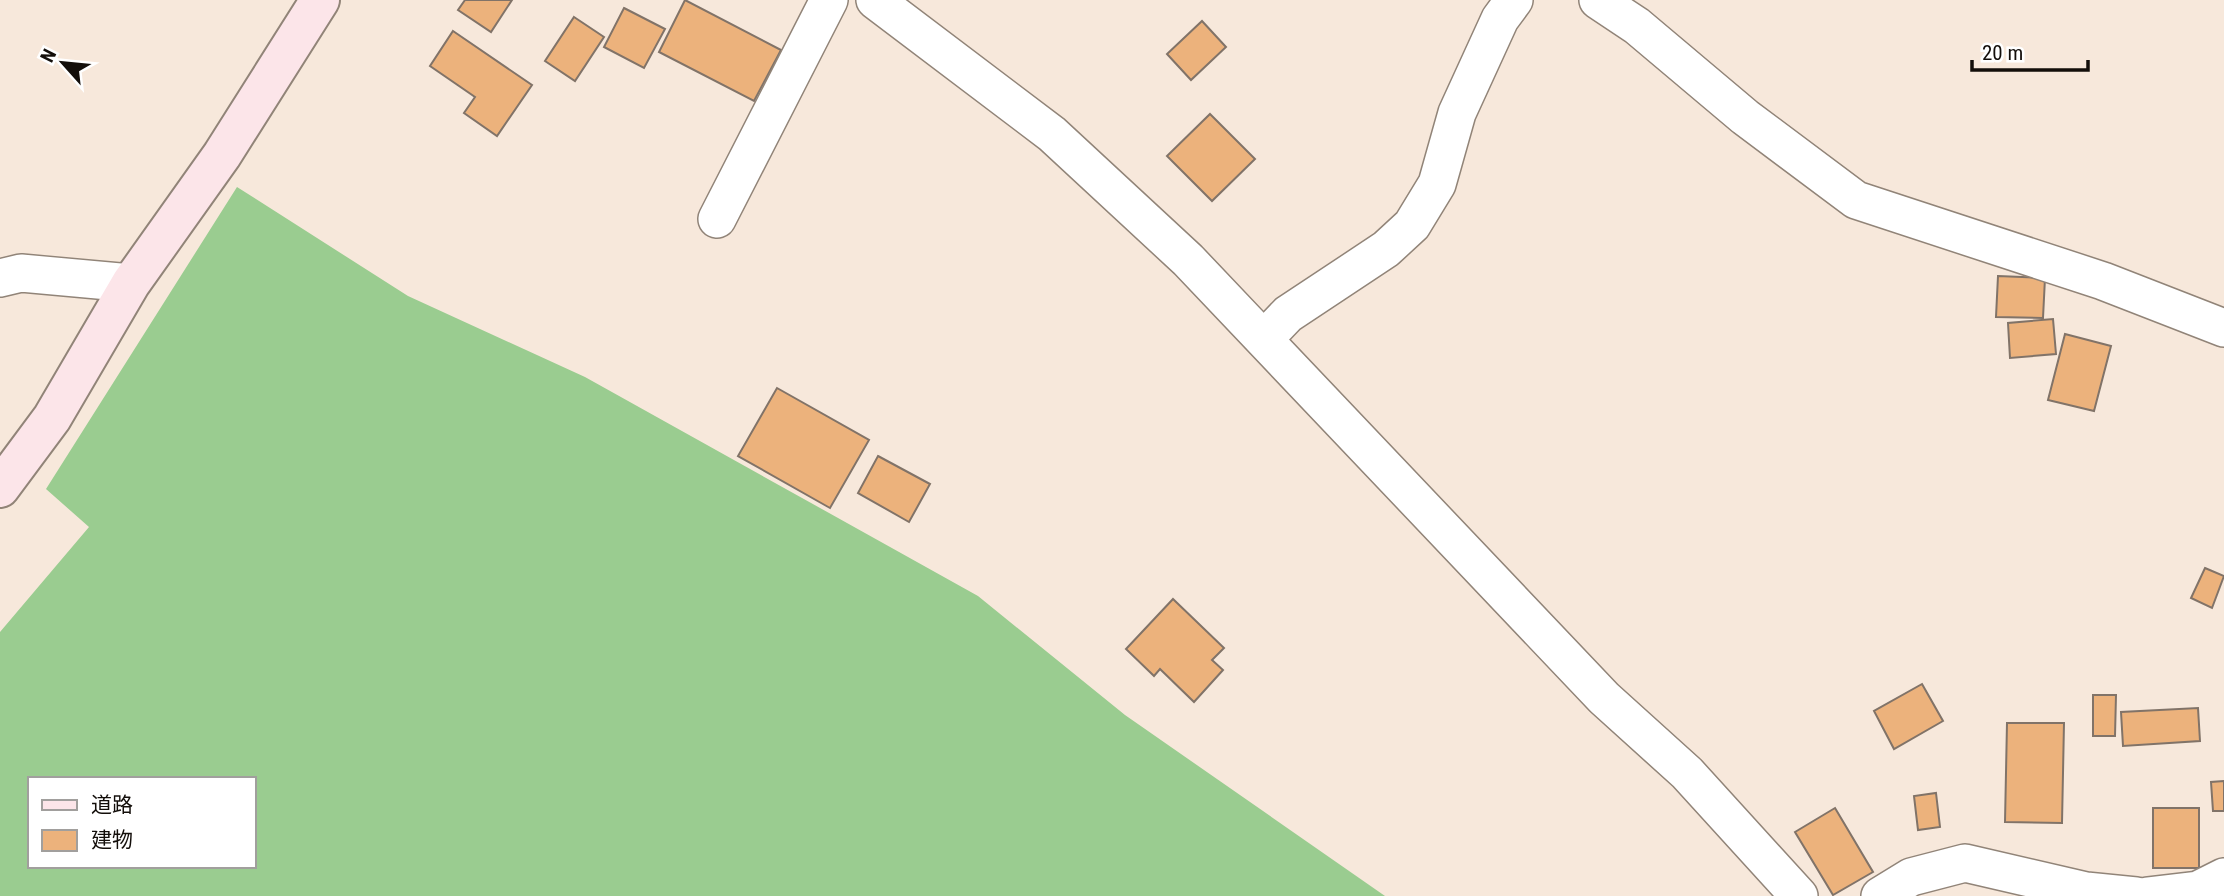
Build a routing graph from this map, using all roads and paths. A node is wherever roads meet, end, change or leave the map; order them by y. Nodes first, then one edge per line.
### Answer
1 (320, 0) edge
2 (829, 0) edge
3 (876, 0) edge
4 (1514, 0) edge
5 (1598, 0) edge
6 (717, 219) dead end
7 (0, 278) edge
8 (131, 283) junction
9 (2224, 328) edge
10 (1265, 338) junction
11 (0, 488) edge
12 (2224, 877) edge
13 (1798, 896) edge
14 (1880, 896) edge
15 (2136, 896) edge
16 (2147, 896) edge

1 - 8 street
2 - 6 street
3 - 10 street
4 - 10 street
5 - 9 street
7 - 8 street
8 - 11 street
10 - 13 street
12 - 16 street
14 - 15 street

